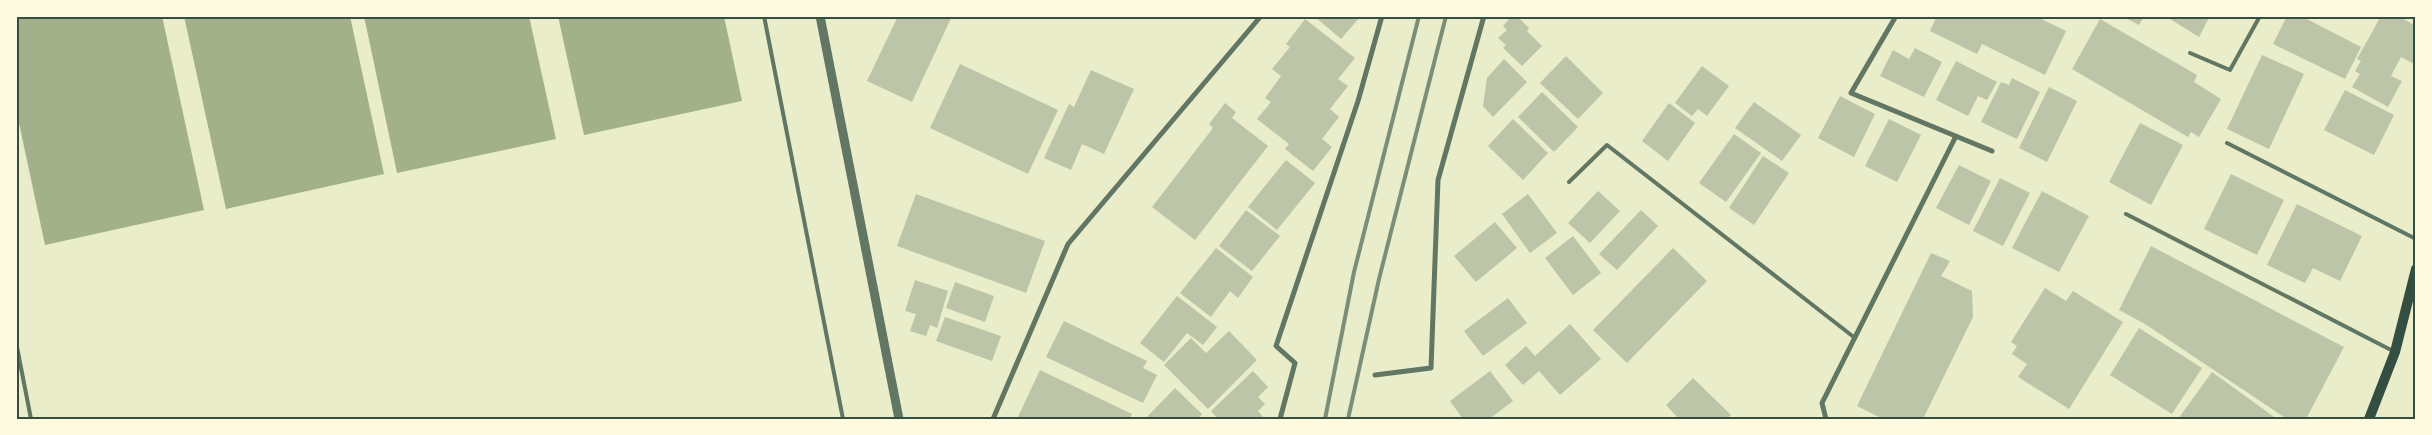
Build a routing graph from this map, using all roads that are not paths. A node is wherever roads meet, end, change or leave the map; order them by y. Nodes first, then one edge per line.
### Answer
1 (764, 16) edge
2 (820, 16) edge
3 (1261, 16) edge
4 (1382, 16) edge
5 (1484, 16) edge
6 (1896, 16) edge
7 (2260, 16) edge
8 (2190, 53) dead end
9 (1956, 136) junction
10 (2227, 143) dead end
11 (1992, 152) dead end
12 (1569, 182) dead end
13 (2126, 214) dead end
14 (2416, 239) edge
15 (2416, 269) edge
16 (1855, 338) junction
17 (16, 342) edge
18 (2395, 352) junction
19 (1374, 376) dead end
20 (31, 419) edge
21 (843, 419) edge
22 (899, 419) edge
23 (993, 419) edge
24 (1280, 419) edge
25 (1826, 419) edge
26 (2368, 419) edge

1 - 21 lane
2 - 22 street
3 - 23 street
4 - 24 street
5 - 19 street
6 - 9 street
7 - 8 lane
9 - 11 street
9 - 16 street
10 - 14 lane
12 - 16 lane
13 - 18 lane
15 - 18 main road
16 - 25 street
17 - 20 lane
18 - 26 main road

